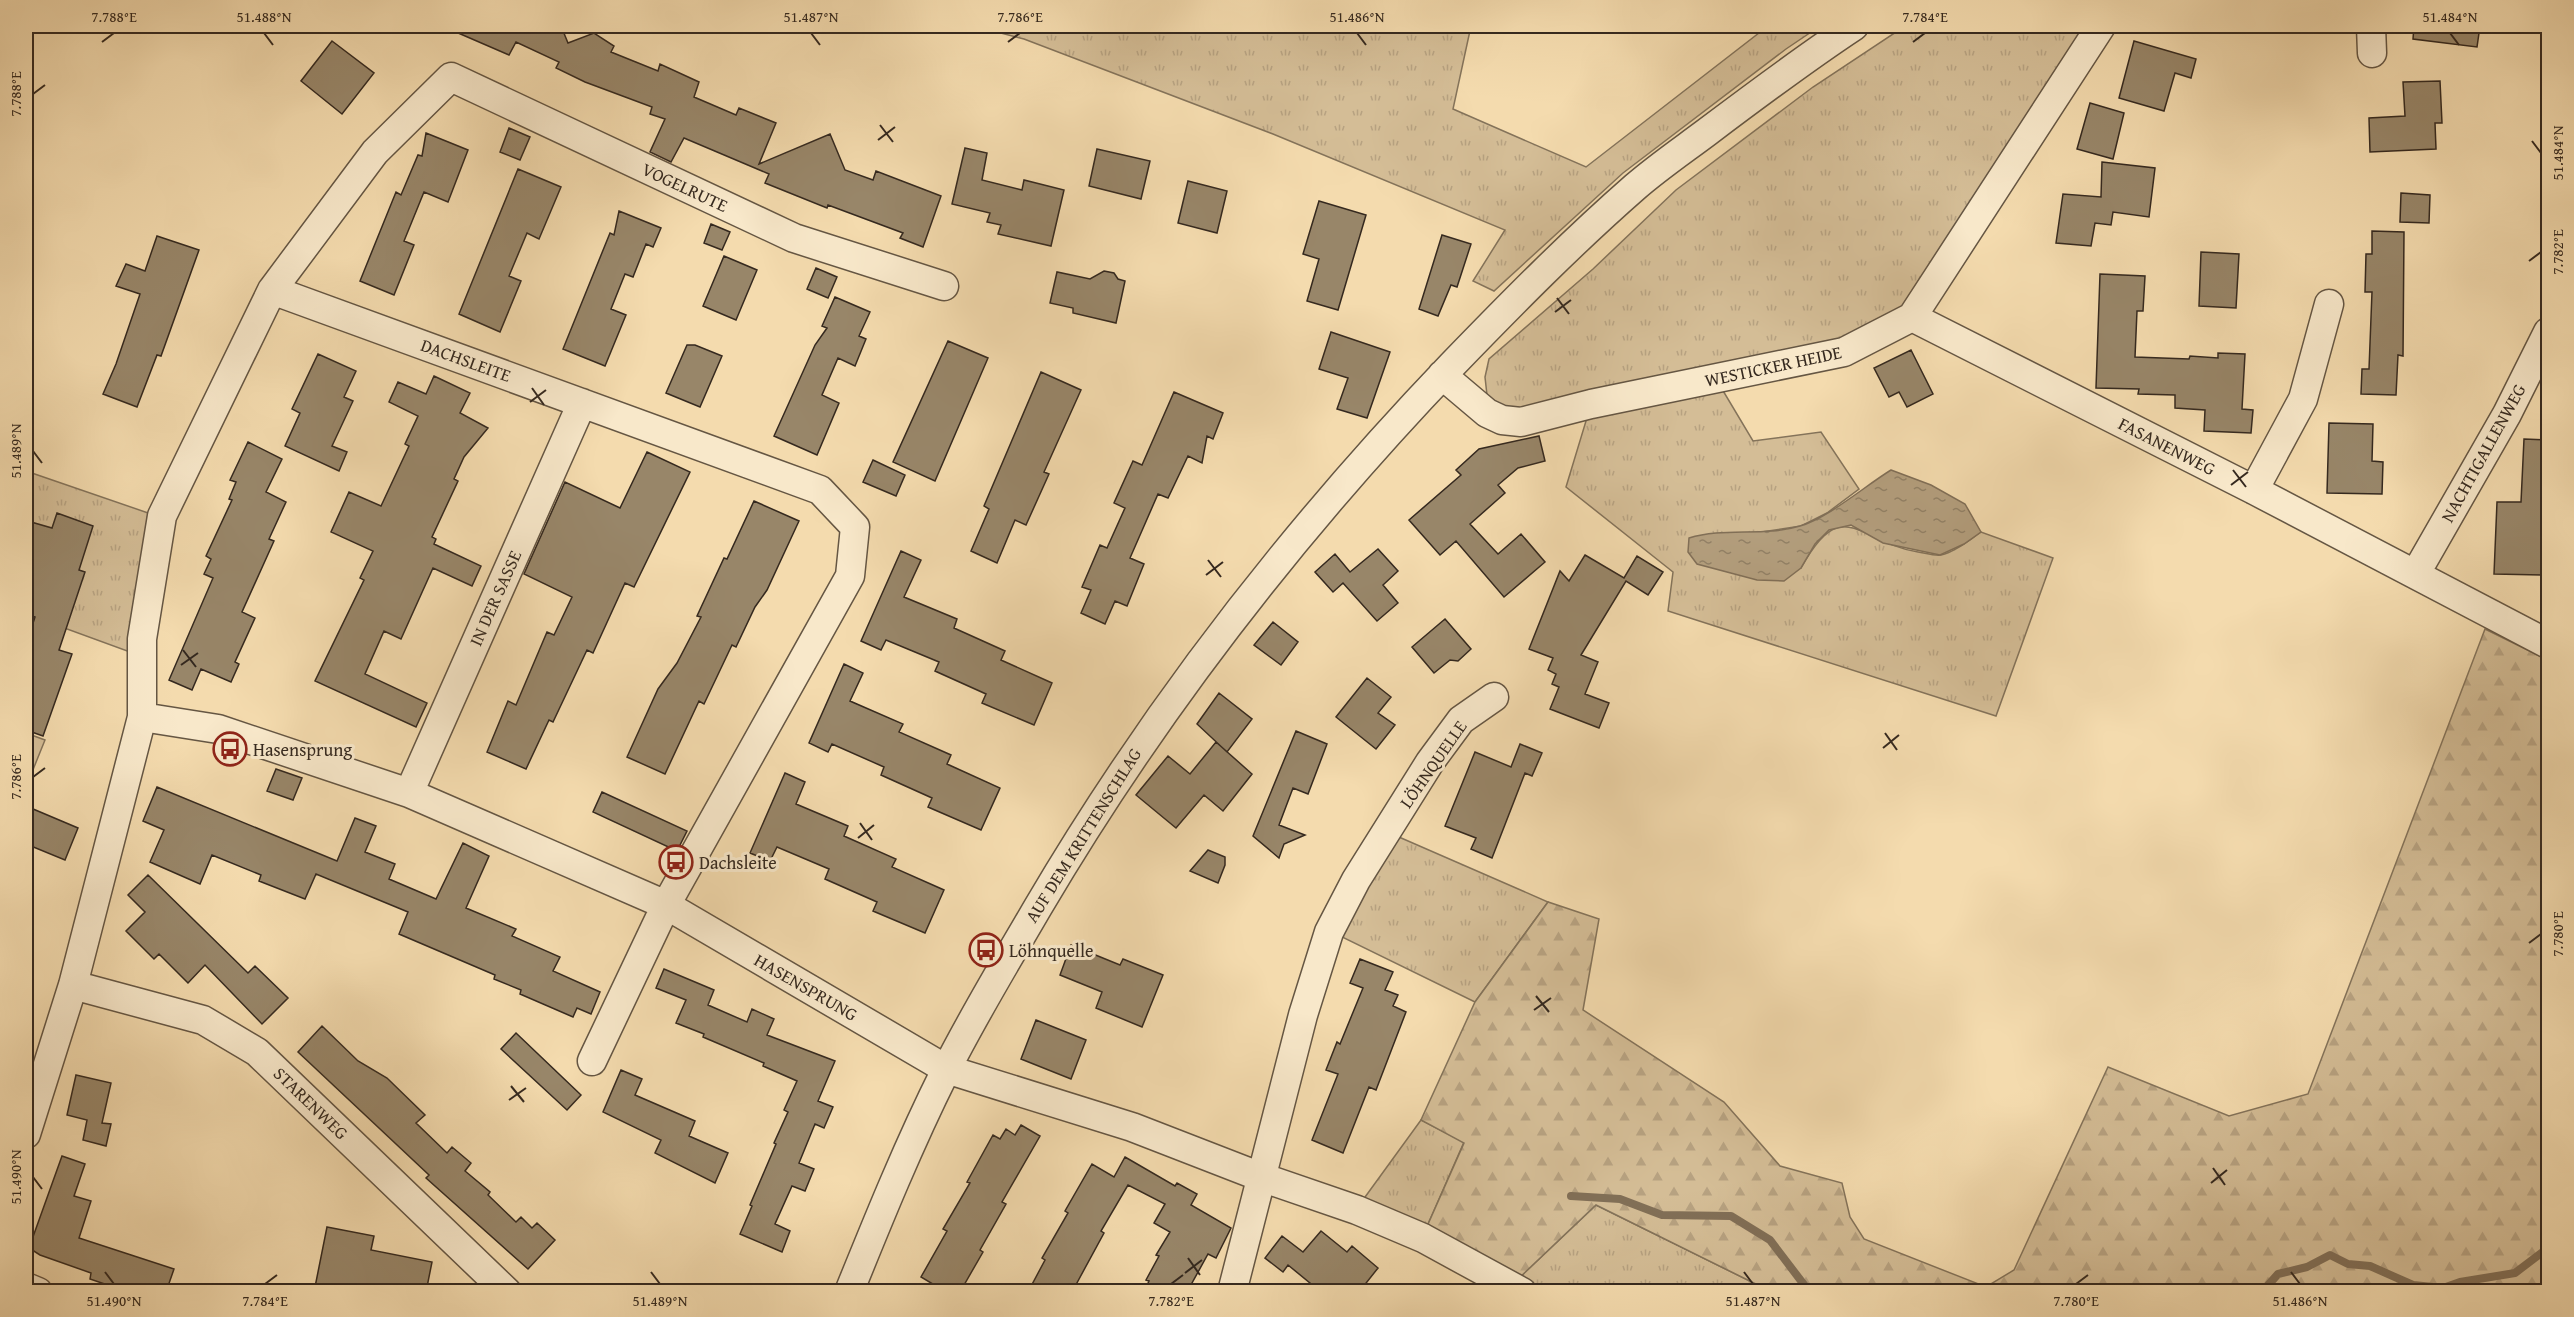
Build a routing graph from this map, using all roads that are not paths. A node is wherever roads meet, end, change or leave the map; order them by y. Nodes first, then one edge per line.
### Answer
1 (1854, 26) edge
2 (2101, 26) edge
3 (944, 286) dead end
4 (272, 290) junction
5 (2329, 304) dead end
6 (1912, 317) junction
7 (2548, 332) edge
8 (1442, 375) junction
9 (582, 403) junction
10 (2254, 490) junction
11 (2416, 573) junction
12 (2548, 644) edge
13 (1494, 697) dead end
14 (142, 717) junction
15 (409, 793) junction
16 (666, 905) junction
17 (73, 985) junction
18 (592, 1061) dead end
19 (946, 1069) junction
20 (26, 1134) edge
21 (1261, 1178) junction
22 (26, 1287) edge
23 (38, 1292) edge
24 (507, 1292) edge
25 (849, 1292) edge
26 (1232, 1292) edge
27 (1522, 1292) edge

1 - 8 street
2 - 6 street, WESTICKER HEIDE
3 - 4 street, VOGELRUTE
4 - 9 street, DACHSLEITE
4 - 14 street
5 - 10 street
6 - 8 street, WESTICKER HEIDE
6 - 10 street, FASANENWEG
7 - 11 street, NACHTIGALLENWEG
8 - 19 street, AUF DEM KRITTENSCHLAG
9 - 15 street, IN DER SASSE
9 - 16 street, DACHSLEITE
10 - 11 street, FASANENWEG
11 - 12 street, FASANENWEG
13 - 21 street, LÖHNQUELLE
14 - 15 street, HASENSPRUNG
14 - 17 street
15 - 16 street, HASENSPRUNG
16 - 18 street
16 - 19 street, HASENSPRUNG
17 - 20 street
17 - 24 street, STARENWEG
19 - 21 street
19 - 25 street, AUF DEM KRITTENSCHLAG
21 - 26 street, LÖHNQUELLE
21 - 27 street
22 - 23 street

